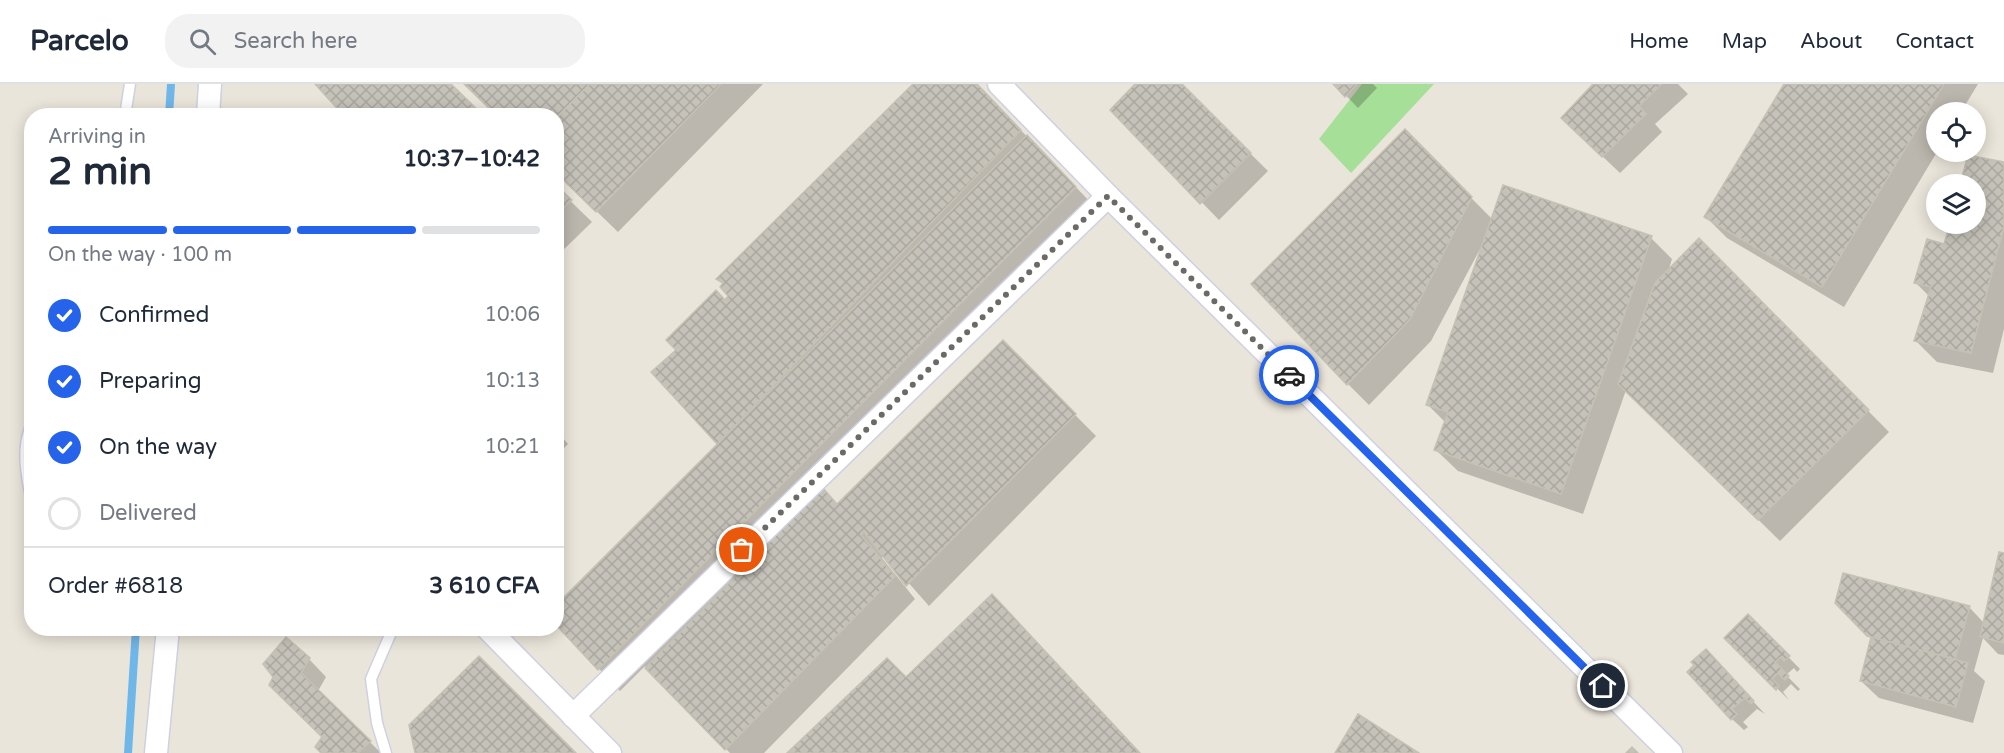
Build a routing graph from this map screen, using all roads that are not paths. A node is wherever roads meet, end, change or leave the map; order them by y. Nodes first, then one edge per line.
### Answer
1 (130, 84) edge
2 (210, 84) edge
3 (999, 84) edge
4 (127, 108) edge
5 (208, 108) edge
6 (1108, 196) junction
7 (167, 636) edge
8 (390, 636) edge
9 (495, 636) edge
10 (573, 716) junction
11 (156, 753) edge
12 (386, 753) edge
13 (610, 753) edge
14 (1671, 753) edge

1 - 4 lane
2 - 5 street
3 - 6 street
6 - 10 street
6 - 14 street
7 - 11 street
8 - 12 lane
9 - 10 street
10 - 13 street

